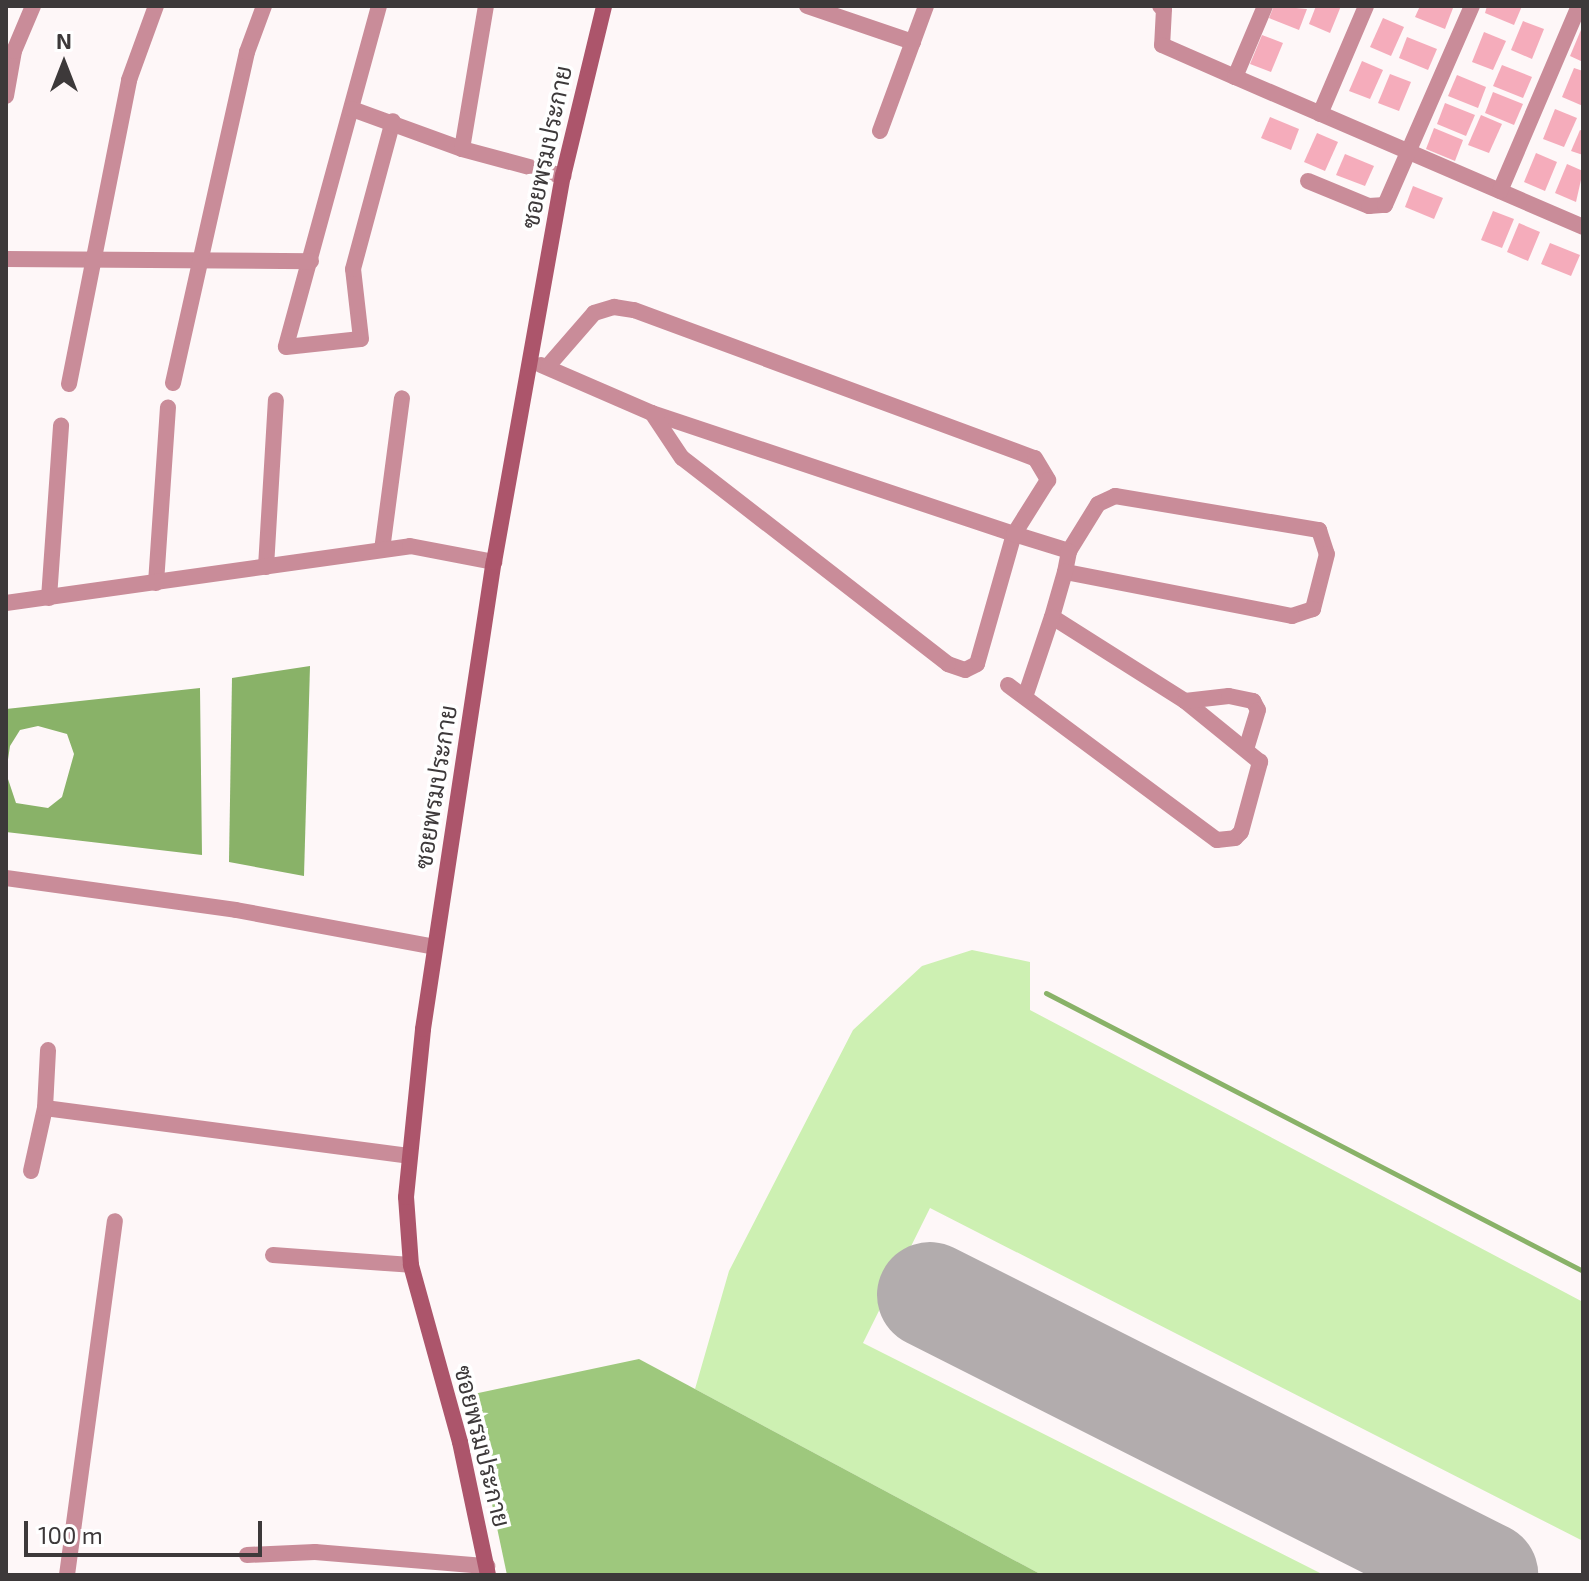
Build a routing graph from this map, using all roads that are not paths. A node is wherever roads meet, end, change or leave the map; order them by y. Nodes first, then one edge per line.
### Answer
1 (33, 6) edge
2 (156, 6) edge
3 (264, 6) edge
4 (379, 6) edge
5 (486, 6) edge
6 (604, 6) edge
7 (807, 6) edge
8 (926, 6) edge
9 (1160, 6) edge
10 (1265, 6) edge
11 (1366, 6) edge
12 (1472, 6) edge
13 (1579, 6) edge
14 (913, 42) junction
15 (1235, 77) junction
16 (6, 96) edge
17 (352, 109) junction
18 (1320, 114) junction
19 (393, 121) junction
20 (880, 131) dead end
21 (462, 149) junction
22 (1409, 152) junction
23 (563, 176) junction
24 (1308, 181) dead end
25 (1500, 191) junction
26 (1583, 227) edge
27 (6, 259) edge
28 (93, 259) junction
29 (201, 259) junction
30 (311, 261) junction
31 (528, 361) junction
32 (548, 366) junction
33 (173, 383) dead end
34 (69, 384) dead end
35 (402, 398) dead end
36 (276, 400) dead end
37 (168, 407) dead end
38 (652, 413) junction
39 (61, 425) dead end
40 (1014, 534) junction
41 (382, 550) junction
42 (1069, 551) junction
43 (494, 562) junction
44 (266, 567) junction
45 (1065, 572) junction
46 (156, 583) junction
47 (49, 598) junction
48 (6, 603) edge
49 (1052, 617) junction
50 (1008, 685) dead end
51 (1025, 697) junction
52 (1185, 701) junction
53 (1247, 747) junction
54 (6, 878) edge
55 (435, 947) junction
56 (48, 1050) dead end
57 (45, 1108) junction
58 (409, 1156) junction
59 (31, 1171) dead end
60 (115, 1221) dead end
61 (273, 1255) dead end
62 (411, 1265) junction
63 (247, 1555) dead end
64 (487, 1571) edge
65 (67, 1575) edge

1 - 16 street
2 - 28 street
3 - 29 street
4 - 17 street
5 - 21 street
6 - 23 street, ซอยพรมประกาย
7 - 14 street
8 - 14 street
9 - 15 street
10 - 15 street
11 - 18 street
12 - 22 street
13 - 25 street
14 - 20 street
15 - 18 street
17 - 19 street
17 - 30 street
18 - 22 street
19 - 21 street
19 - 30 street
21 - 23 street
22 - 24 street
22 - 25 street
23 - 31 street, ซอยพรมประกาย
25 - 26 street
27 - 28 street
28 - 29 street
28 - 34 street
29 - 30 street
29 - 33 street
31 - 32 street
31 - 43 street, ซอยพรมประกาย
32 - 38 street
32 - 40 street
35 - 41 street
36 - 44 street
37 - 46 street
38 - 40 street
38 - 40 street
39 - 47 street
40 - 42 street
41 - 43 street
41 - 44 street
42 - 45 street
42 - 45 street
43 - 55 street, ซอยพรมประกาย
44 - 46 street
45 - 49 street
46 - 47 street
47 - 48 street
49 - 51 street
49 - 52 street
50 - 51 street
51 - 53 street
52 - 53 street
52 - 53 street
54 - 55 street
55 - 58 street, ซอยพรมประกาย
56 - 57 street
57 - 58 street
57 - 59 street
58 - 62 street, ซอยพรมประกาย
60 - 65 street
61 - 62 street
62 - 64 street, ซอยพรมประกาย
63 - 64 street

